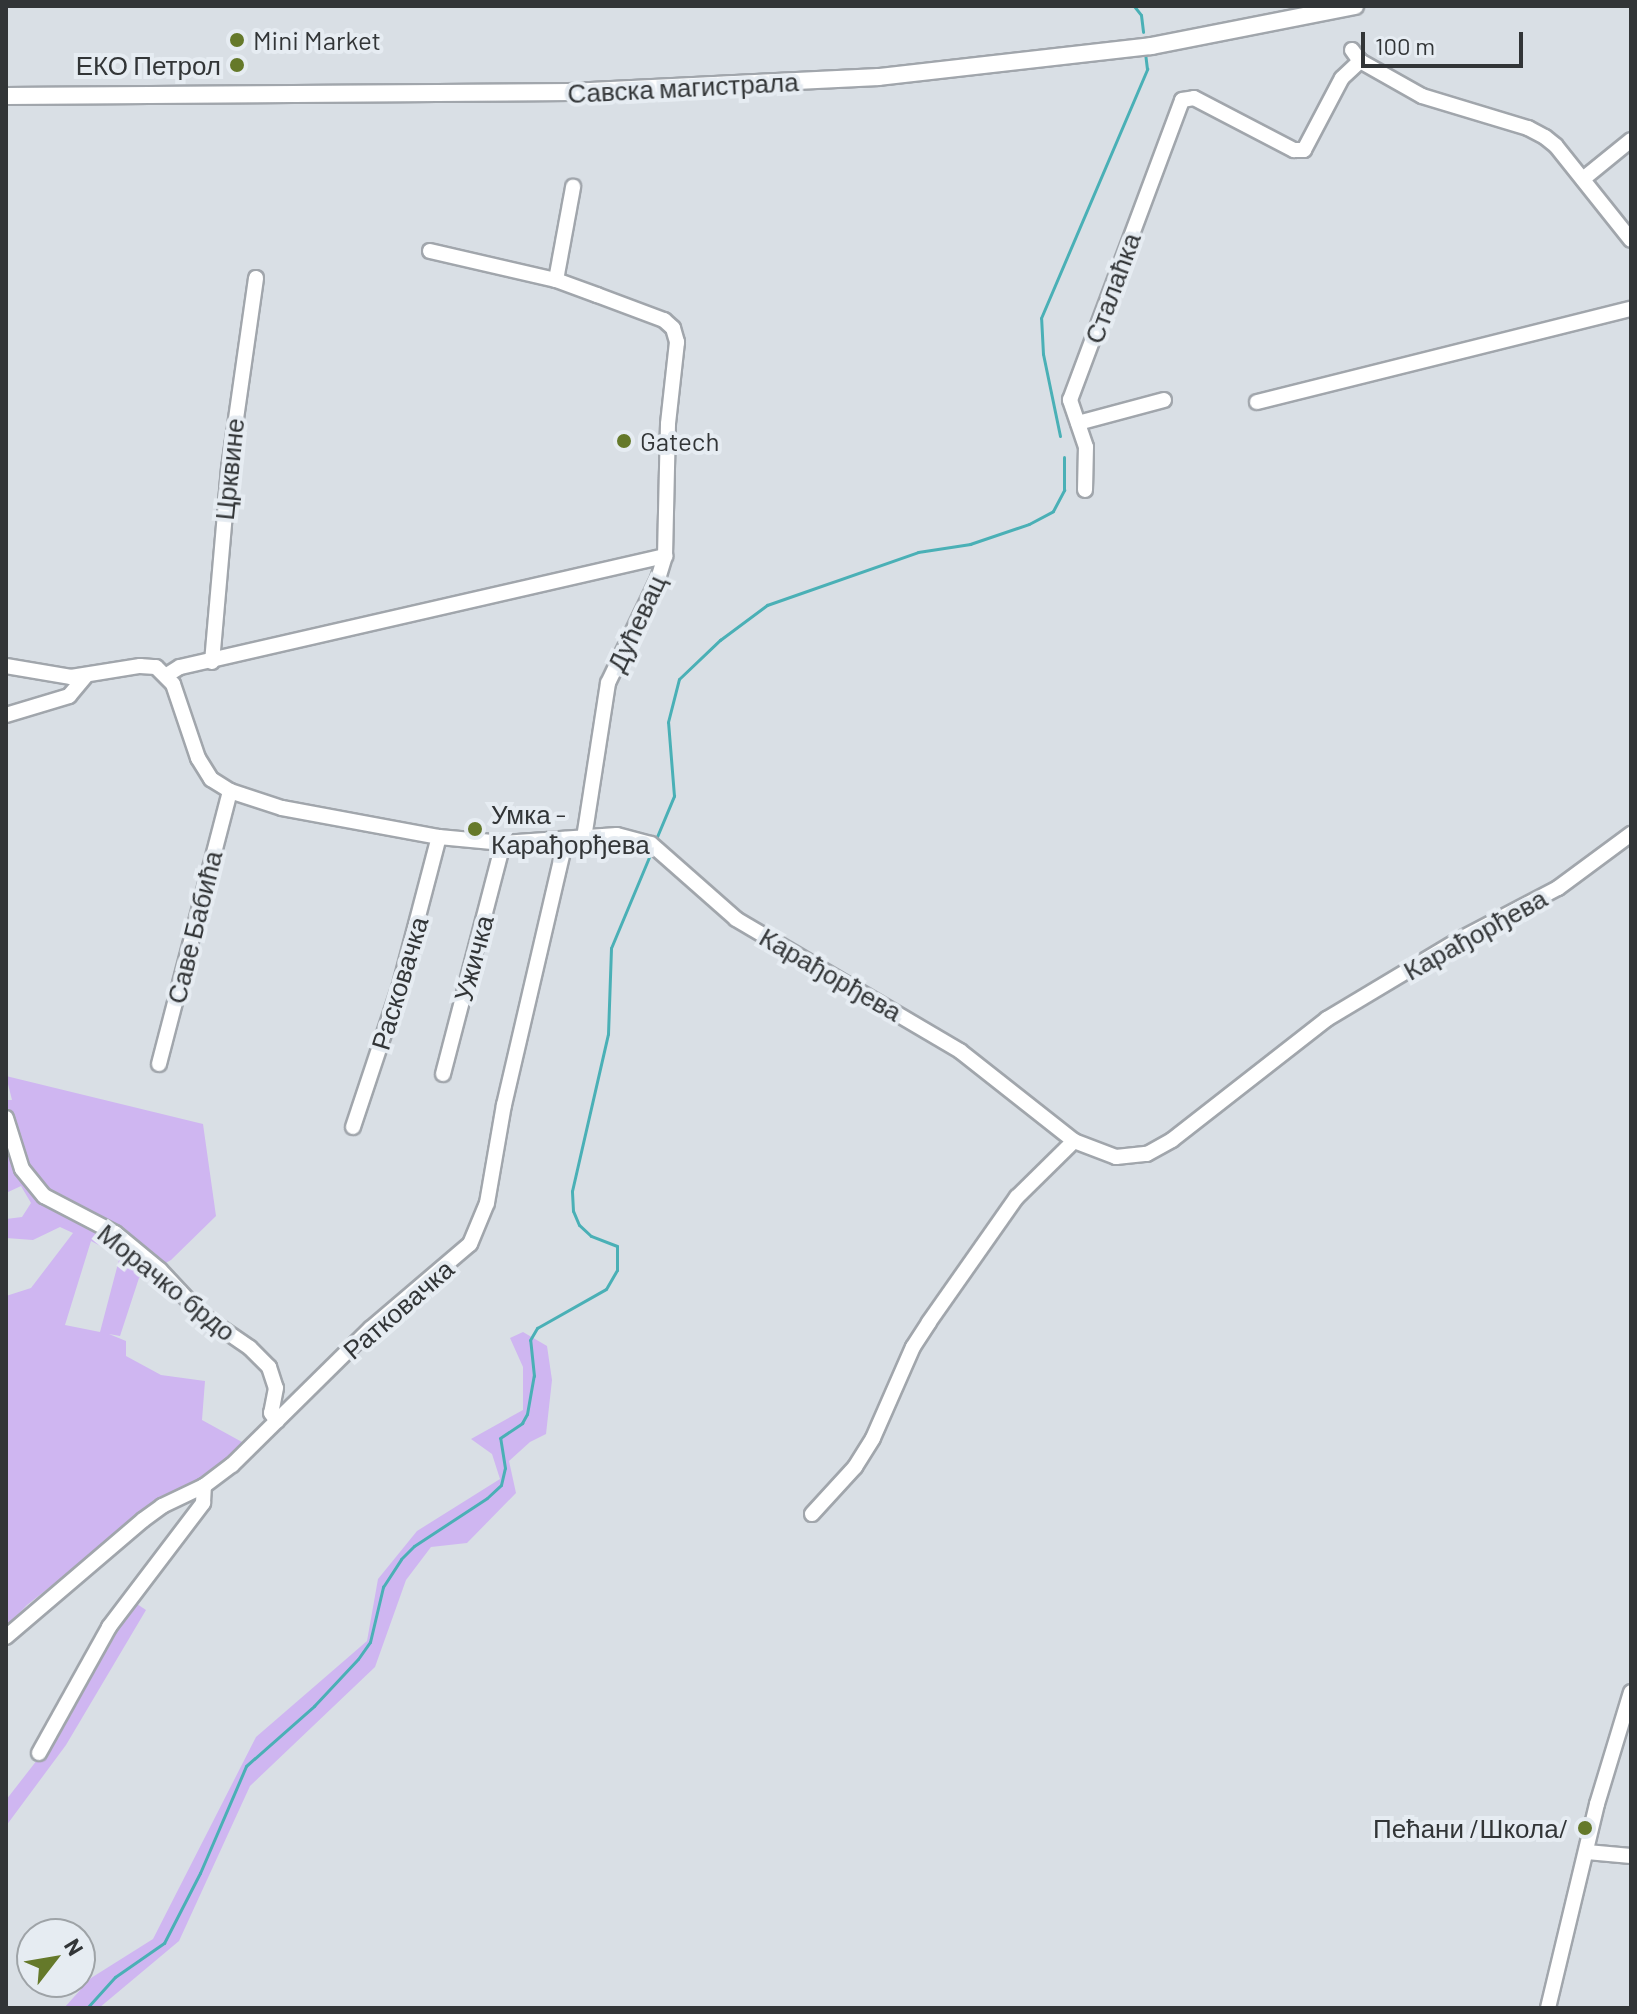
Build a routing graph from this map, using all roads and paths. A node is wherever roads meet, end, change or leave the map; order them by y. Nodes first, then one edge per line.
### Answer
1 (1355, 6) edge
2 (6, 96) edge
3 (1631, 140) edge
4 (1583, 179) junction
5 (573, 187) dead end
6 (1631, 240) edge
7 (430, 251) dead end
8 (256, 278) dead end
9 (556, 280) junction
10 (1631, 309) edge
11 (1164, 400) dead end
12 (1257, 402) dead end
13 (1078, 423) junction
14 (1085, 490) dead end
15 (665, 556) junction
16 (212, 662) junction
17 (6, 666) edge
18 (167, 675) junction
19 (85, 677) junction
20 (6, 715) edge
21 (230, 791) junction
22 (1631, 834) edge
23 (439, 837) junction
24 (584, 838) junction
25 (566, 839) junction
26 (503, 843) junction
27 (159, 1064) dead end
28 (443, 1074) dead end
29 (6, 1118) edge
30 (353, 1127) dead end
31 (1074, 1141) junction
32 (277, 1421) junction
33 (204, 1486) junction
34 (812, 1514) dead end
35 (6, 1637) edge
36 (1631, 1692) edge
37 (39, 1753) dead end
38 (1587, 1852) junction
39 (1631, 1856) edge
40 (1548, 2008) edge

1 - 2 main road, Савска магистрала
3 - 4 street
4 - 6 street
4 - 13 street, Сталаћка
5 - 9 street
7 - 9 street, Дућевац
8 - 16 street, Црквине
9 - 15 street, Дућевац
10 - 12 street
11 - 13 street
13 - 14 street, Сталаћка
15 - 16 street
15 - 24 street, Дућевац
16 - 18 street
17 - 19 street
18 - 19 street
18 - 21 street, Карађорђева
19 - 20 street
21 - 23 street, Карађорђева
21 - 27 street, Саве Бабића
22 - 31 street, Карађорђева
23 - 26 street, Карађорђева
23 - 30 street, Расковачка
24 - 25 street, Карађорђева
24 - 31 street, Карађорђева
25 - 26 street, Карађорђева
25 - 32 street, Ратковачка
26 - 28 street, Ужичка
29 - 32 street, Морачко брдо
31 - 34 street
32 - 33 street, Ратковачка
33 - 35 street, Ратковачка
33 - 37 street
36 - 38 street
38 - 39 street
38 - 40 street

